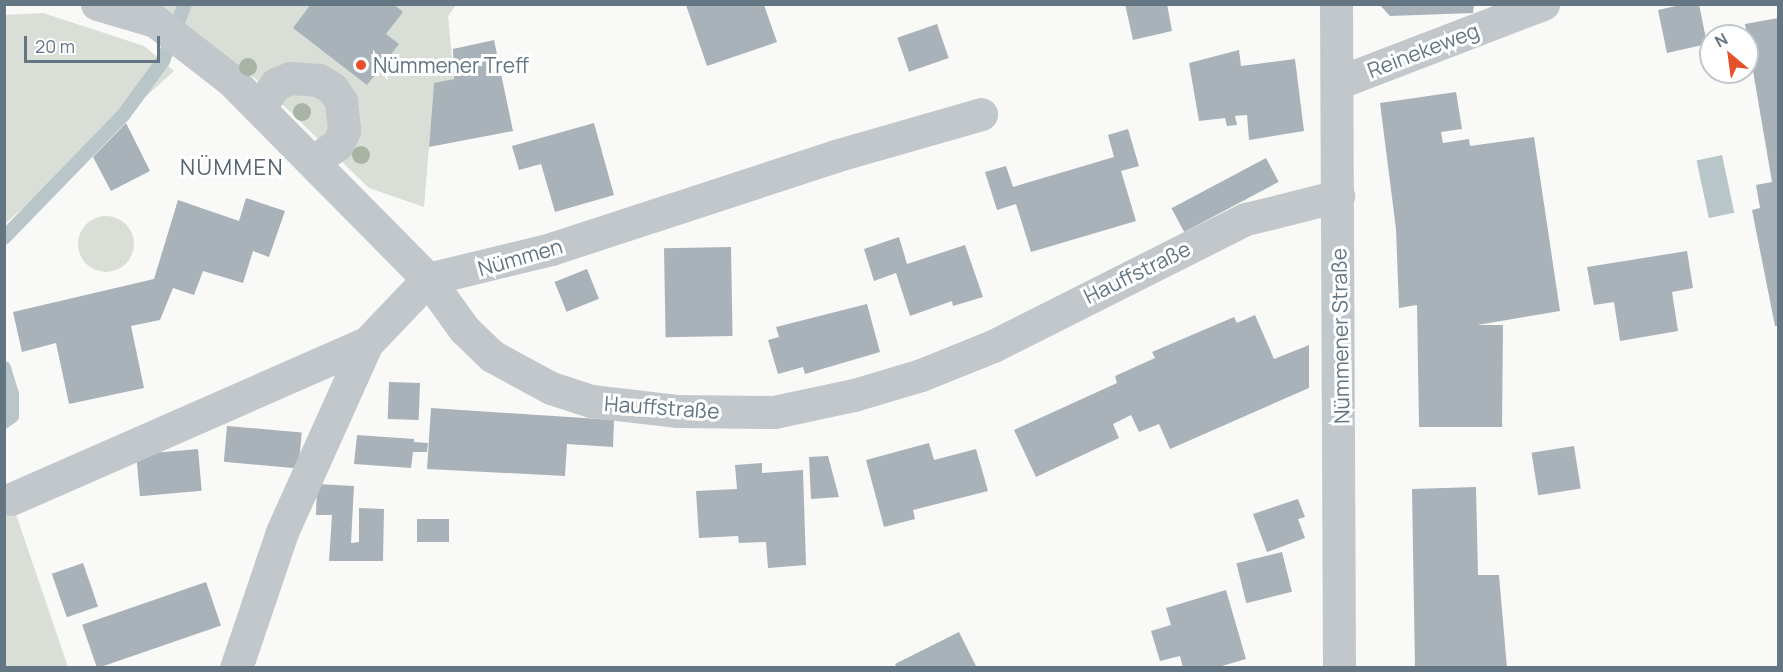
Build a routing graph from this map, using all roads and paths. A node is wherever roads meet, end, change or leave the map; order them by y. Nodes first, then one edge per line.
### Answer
1 (98, 4) edge
2 (1336, 4) edge
3 (1543, 4) edge
4 (1337, 82) junction
5 (259, 108) junction
6 (981, 114) dead end
7 (314, 160) junction
8 (1338, 196) junction
9 (428, 279) junction
10 (367, 343) junction
11 (11, 499) dead end
12 (236, 668) edge
13 (1339, 668) edge

1 - 5 street
2 - 4 street, Nümmener Straße
3 - 4 street, Reinekeweg
4 - 8 street, Nümmener Straße
5 - 7 street
5 - 7 street
6 - 9 street, Nümmen
7 - 9 street
8 - 9 street, Hauffstraße
8 - 13 street, Nümmener Straße
9 - 10 street
10 - 11 street
10 - 12 street

